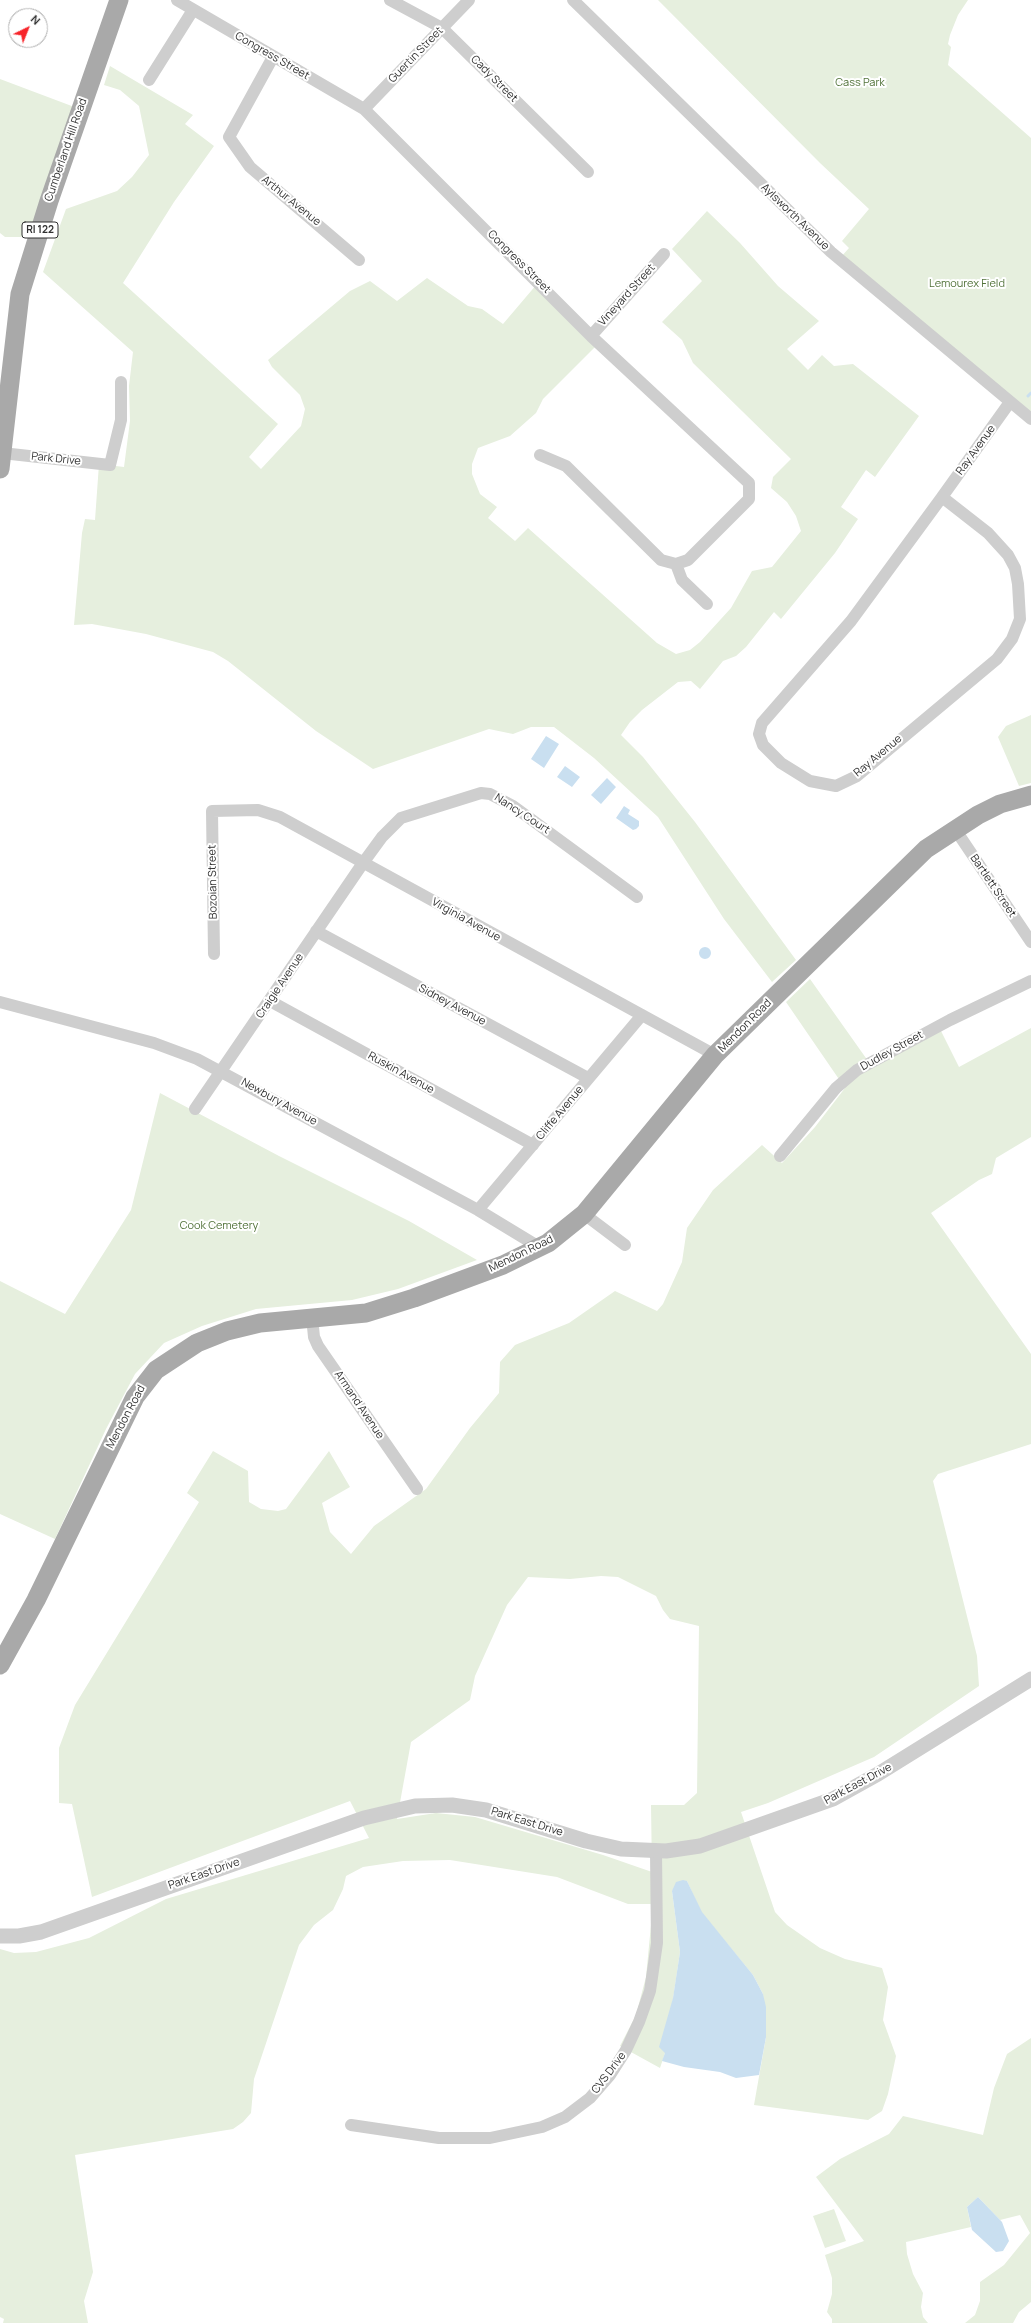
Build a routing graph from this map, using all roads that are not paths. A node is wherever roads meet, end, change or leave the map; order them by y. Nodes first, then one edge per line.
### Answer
1 (119, 0) edge
2 (177, 0) edge
3 (390, 0) edge
4 (469, 0) edge
5 (573, 0) edge
6 (192, 10) junction
7 (442, 28) junction
8 (273, 57) junction
9 (149, 80) dead end
10 (364, 109) junction
11 (588, 172) dead end
12 (664, 254) dead end
13 (359, 260) dead end
14 (591, 336) junction
15 (121, 382) dead end
16 (1010, 402) junction
17 (1031, 419) edge
18 (540, 454) dead end
19 (1, 461) edge
20 (942, 497) junction
21 (676, 564) junction
22 (707, 604) dead end
23 (1031, 795) edge
24 (212, 811) joint
25 (954, 829) junction
26 (363, 863) junction
27 (637, 897) dead end
28 (316, 931) junction
29 (1031, 942) edge
30 (214, 954) dead end
31 (1031, 981) edge
32 (270, 1000) junction
33 (0, 1002) edge
34 (642, 1015) junction
35 (715, 1055) junction
36 (222, 1071) junction
37 (588, 1078) junction
38 (195, 1109) dead end
39 (533, 1145) junction
40 (780, 1156) dead end
41 (478, 1210) junction
42 (584, 1214) junction
43 (625, 1245) dead end
44 (539, 1247) junction
45 (312, 1317) junction
46 (417, 1489) dead end
47 (4, 1644) edge
48 (0, 1665) edge
49 (1031, 1679) edge
50 (656, 1852) junction
51 (0, 1936) edge
52 (351, 2125) dead end

1 - 19 main road, Cumberland Hill Road / RI 122
2 - 6 street, Congress Street
3 - 7 street, Cady Street
4 - 7 street, Guertin Street
5 - 16 street, Aylsworth Avenue
6 - 8 street, Congress Street
6 - 9 street
7 - 10 street, Guertin Street
7 - 11 street, Cady Street
8 - 10 street, Congress Street
8 - 13 street, Arthur Avenue
10 - 14 street, Congress Street
12 - 14 street, Vineyard Street
14 - 21 street, Congress Street
15 - 19 street, Park Drive
16 - 17 street, Aylsworth Avenue
16 - 20 street, Ray Avenue
18 - 21 street
20 - 20 street, Ray Avenue
21 - 22 street
23 - 25 main road, Mendon Road
24 - 26 street, Virginia Avenue
24 - 30 street, Bozoian Street
25 - 29 street, Bartlett Street
25 - 35 main road, Mendon Road
26 - 27 street, Nancy Court
26 - 28 street, Craigie Avenue
26 - 34 street, Virginia Avenue
28 - 32 street, Craigie Avenue
28 - 37 street, Sidney Avenue
31 - 40 street, Dudley Street
32 - 36 street, Craigie Avenue
32 - 39 street, Ruskin Avenue
33 - 36 street, Newbury Avenue
34 - 35 street, Virginia Avenue
34 - 37 street, Cliffe Avenue
35 - 42 main road, Mendon Road
36 - 38 street, Craigie Avenue
36 - 41 street, Newbury Avenue
37 - 39 street, Cliffe Avenue
39 - 41 street, Cliffe Avenue
41 - 44 street, Newbury Avenue
42 - 43 street
42 - 44 main road, Mendon Road
44 - 45 main road, Mendon Road
45 - 46 street, Armand Avenue
45 - 47 main road, Mendon Road
47 - 48 main road, Mendon Road
49 - 50 street, Park East Drive
50 - 51 street, Park East Drive
50 - 52 street, CVS Drive

